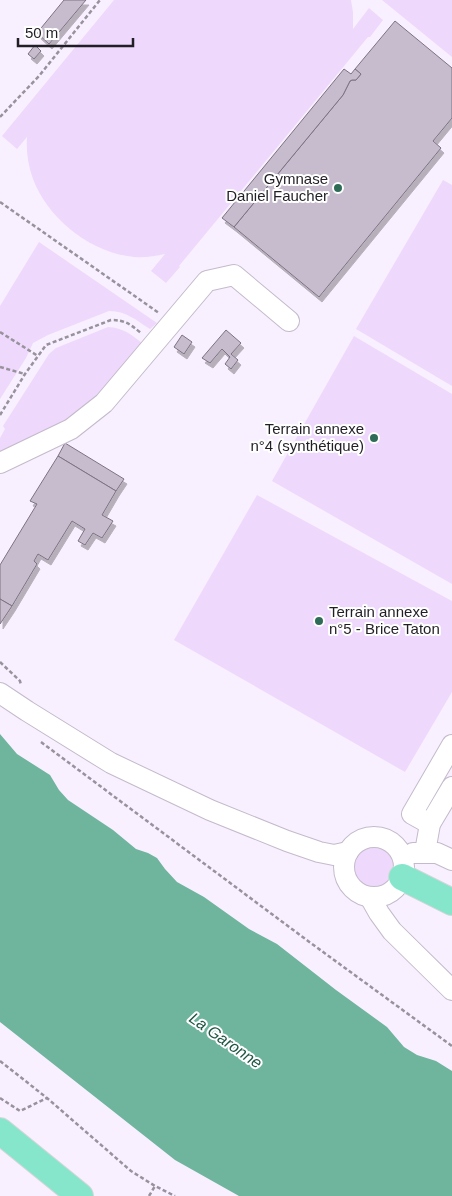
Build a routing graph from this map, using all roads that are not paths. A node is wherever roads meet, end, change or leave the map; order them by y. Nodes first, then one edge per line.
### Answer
1 (290, 321) dead end
2 (0, 463) edge
3 (0, 693) edge
4 (452, 745) edge
5 (452, 787) edge
6 (430, 824) junction
7 (287, 842) junction
8 (348, 852) junction
9 (425, 852) junction
10 (452, 860) edge
11 (401, 866) junction
12 (346, 877) junction
13 (370, 897) junction
14 (452, 902) edge
15 (452, 990) edge
16 (0, 1131) edge
17 (0, 1152) edge
18 (58, 1196) edge
19 (80, 1196) edge

1 - 2 street
3 - 7 street
4 - 6 street
5 - 6 street
6 - 9 street
7 - 8 street
7 - 12 street
8 - 11 street
8 - 12 street
9 - 10 street
9 - 11 street
11 - 13 street
11 - 14 main road
12 - 13 street
13 - 15 street
16 - 19 main road
17 - 18 main road

